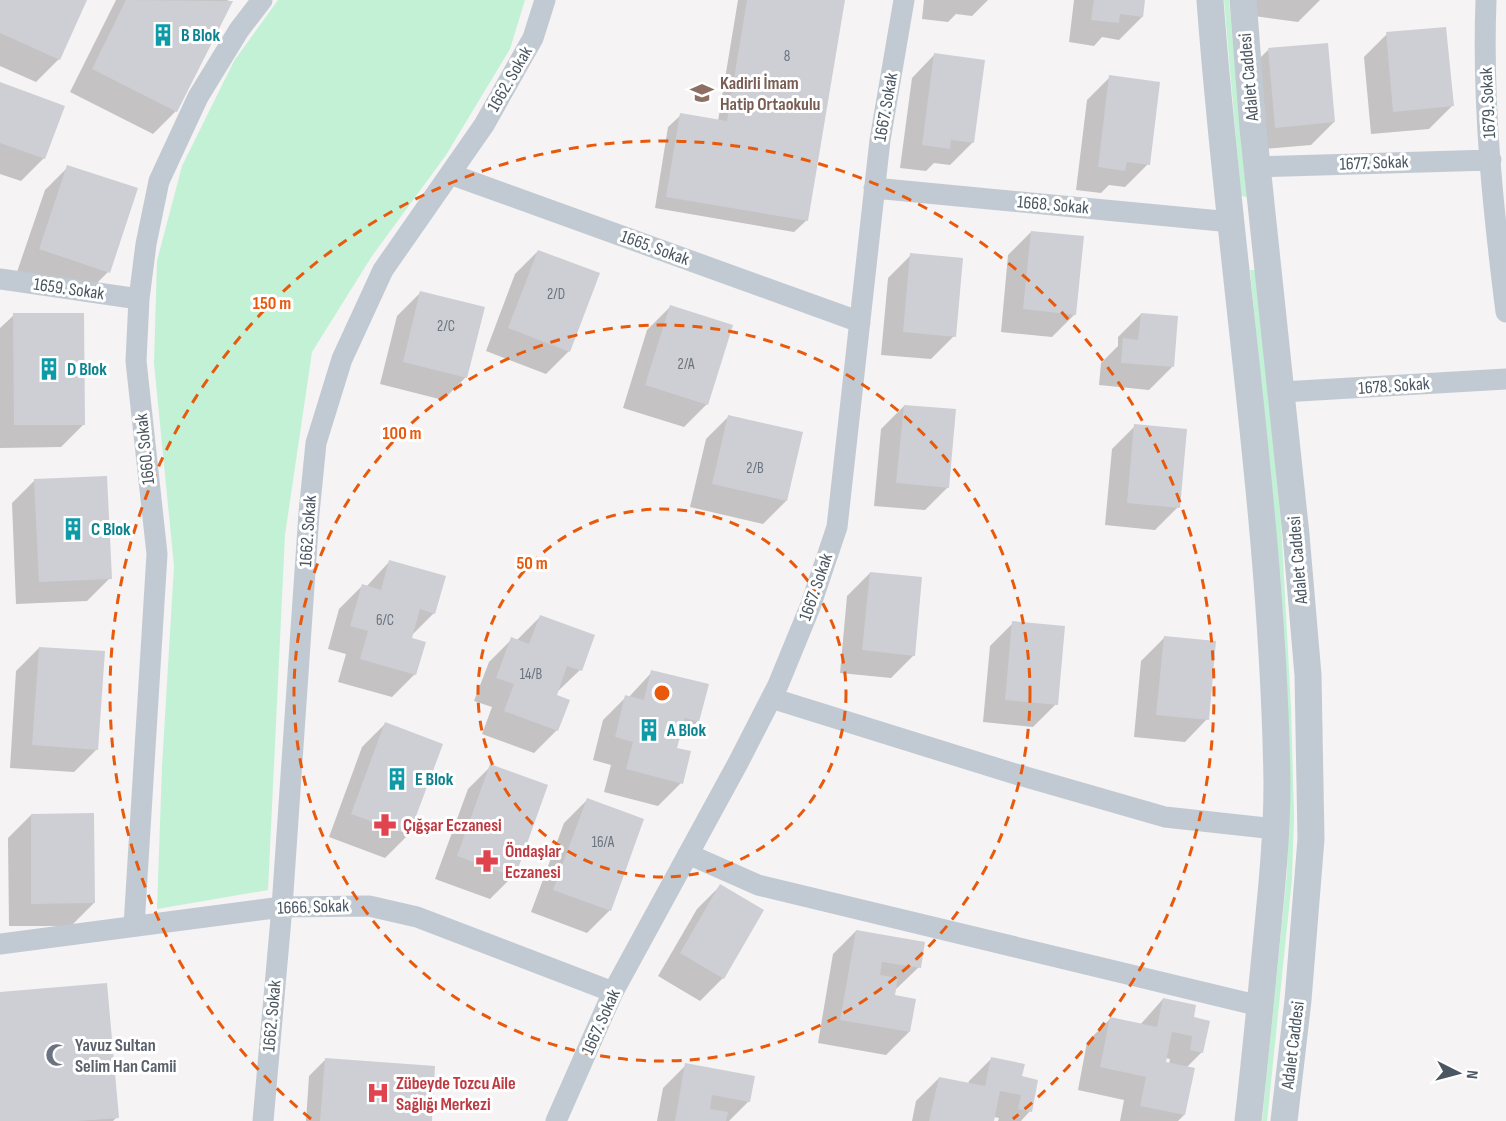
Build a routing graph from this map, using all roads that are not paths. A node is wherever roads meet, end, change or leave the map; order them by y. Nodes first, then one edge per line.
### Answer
1 (262, 0) edge
2 (545, 0) edge
3 (904, 0) edge
4 (1210, 0) edge
5 (1243, 0) edge
6 (1486, 0) edge
7 (1491, 160) junction
8 (1257, 167) junction
9 (450, 174) junction
10 (874, 188) junction
11 (1231, 222) junction
12 (0, 279) edge
13 (139, 299) junction
14 (1506, 312) edge
15 (860, 322) junction
16 (1506, 379) edge
17 (1281, 393) junction
18 (771, 698) junction
19 (1275, 829) junction
20 (688, 854) junction
21 (282, 907) junction
22 (134, 926) junction
23 (0, 945) edge
24 (613, 992) junction
25 (1260, 1006) junction
26 (263, 1121) edge
27 (556, 1121) edge
28 (1248, 1121) edge
29 (1284, 1121) edge

1 - 13 street, 1660. Sokak
2 - 9 street, 1662. Sokak
3 - 10 street, 1667. Sokak
4 - 11 street
5 - 8 street, Adalet Caddesi
6 - 7 street, 1679. Sokak
7 - 8 street, 1677. Sokak
7 - 14 street, 1679. Sokak
8 - 17 street, Adalet Caddesi
9 - 15 street, 1665. Sokak
9 - 21 street, 1662. Sokak
10 - 11 street, 1668. Sokak
10 - 15 street, 1667. Sokak
11 - 19 street
12 - 13 street, 1659. Sokak
13 - 22 street, 1660. Sokak
15 - 18 street, 1667. Sokak
16 - 17 street, 1678. Sokak
17 - 29 street, Adalet Caddesi
18 - 19 street
18 - 20 street, 1667. Sokak
19 - 25 street
20 - 24 street, 1667. Sokak
20 - 25 street
21 - 22 street, 1666. Sokak
21 - 24 street, 1666. Sokak
21 - 26 street, 1662. Sokak
22 - 23 street, 1666. Sokak
24 - 27 street, 1667. Sokak
25 - 28 street

